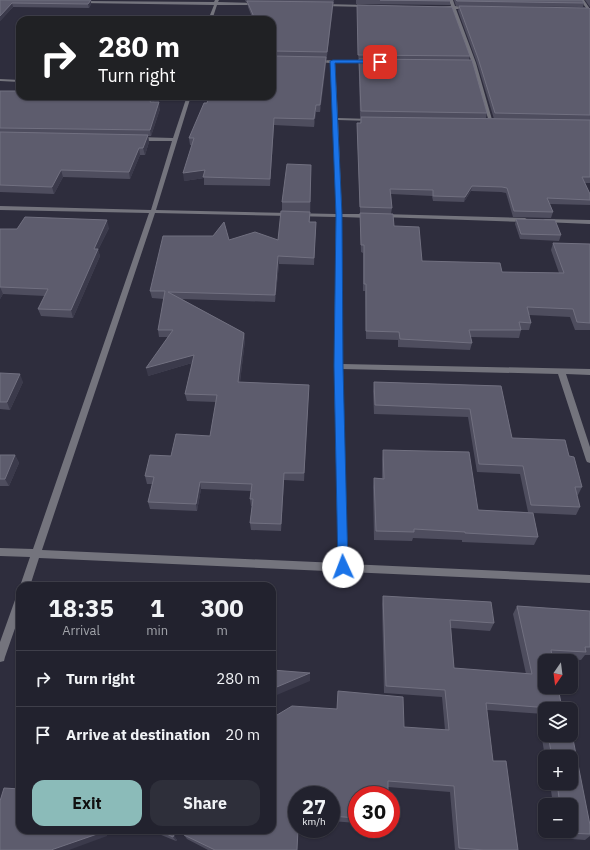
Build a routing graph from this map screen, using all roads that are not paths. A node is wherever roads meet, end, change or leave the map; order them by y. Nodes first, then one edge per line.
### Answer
1 (451, 0) edge
2 (582, 0) edge
3 (89, 1) edge
4 (74, 2) edge
5 (216, 2) edge
6 (263, 4) edge
7 (318, 5) edge
8 (374, 6) edge
9 (437, 7) edge
10 (453, 7) junction
11 (476, 8) edge
12 (581, 9) edge
13 (589, 10) edge
14 (211, 16) edge
15 (310, 61) edge
16 (333, 61) junction
17 (372, 62) edge
18 (467, 62) edge
19 (474, 62) junction
20 (0, 80) edge
21 (16, 81) edge
22 (188, 100) edge
23 (336, 119) junction
24 (374, 120) edge
25 (484, 122) edge
26 (491, 122) junction
27 (499, 122) edge
28 (130, 139) edge
29 (176, 140) junction
30 (0, 208) edge
31 (153, 211) junction
32 (339, 215) junction
33 (530, 220) edge
34 (538, 221) edge
35 (590, 222) edge
36 (338, 366) junction
37 (561, 371) junction
38 (590, 372) edge
39 (590, 460) edge
40 (0, 552) edge
41 (36, 553) junction
42 (343, 567) junction
43 (590, 579) edge
44 (26, 582) edge
45 (16, 611) edge
46 (0, 657) edge

1 - 10 street
2 - 13 street
3 - 4 street
3 - 5 street
5 - 6 street
5 - 14 street
7 - 8 street
9 - 10 street
10 - 11 street
10 - 19 street
12 - 13 street
15 - 16 street
16 - 17 street
16 - 23 street
18 - 19 street
19 - 26 street
20 - 21 street
22 - 29 street
23 - 24 street
23 - 32 street
25 - 26 street
26 - 27 street
28 - 29 street
29 - 31 street
30 - 31 street
31 - 32 street
31 - 41 street
32 - 33 street
32 - 36 street
34 - 35 street
36 - 37 street
36 - 42 street
37 - 38 street
37 - 39 street
40 - 41 street
41 - 42 street
41 - 44 street
42 - 43 street
45 - 46 street

